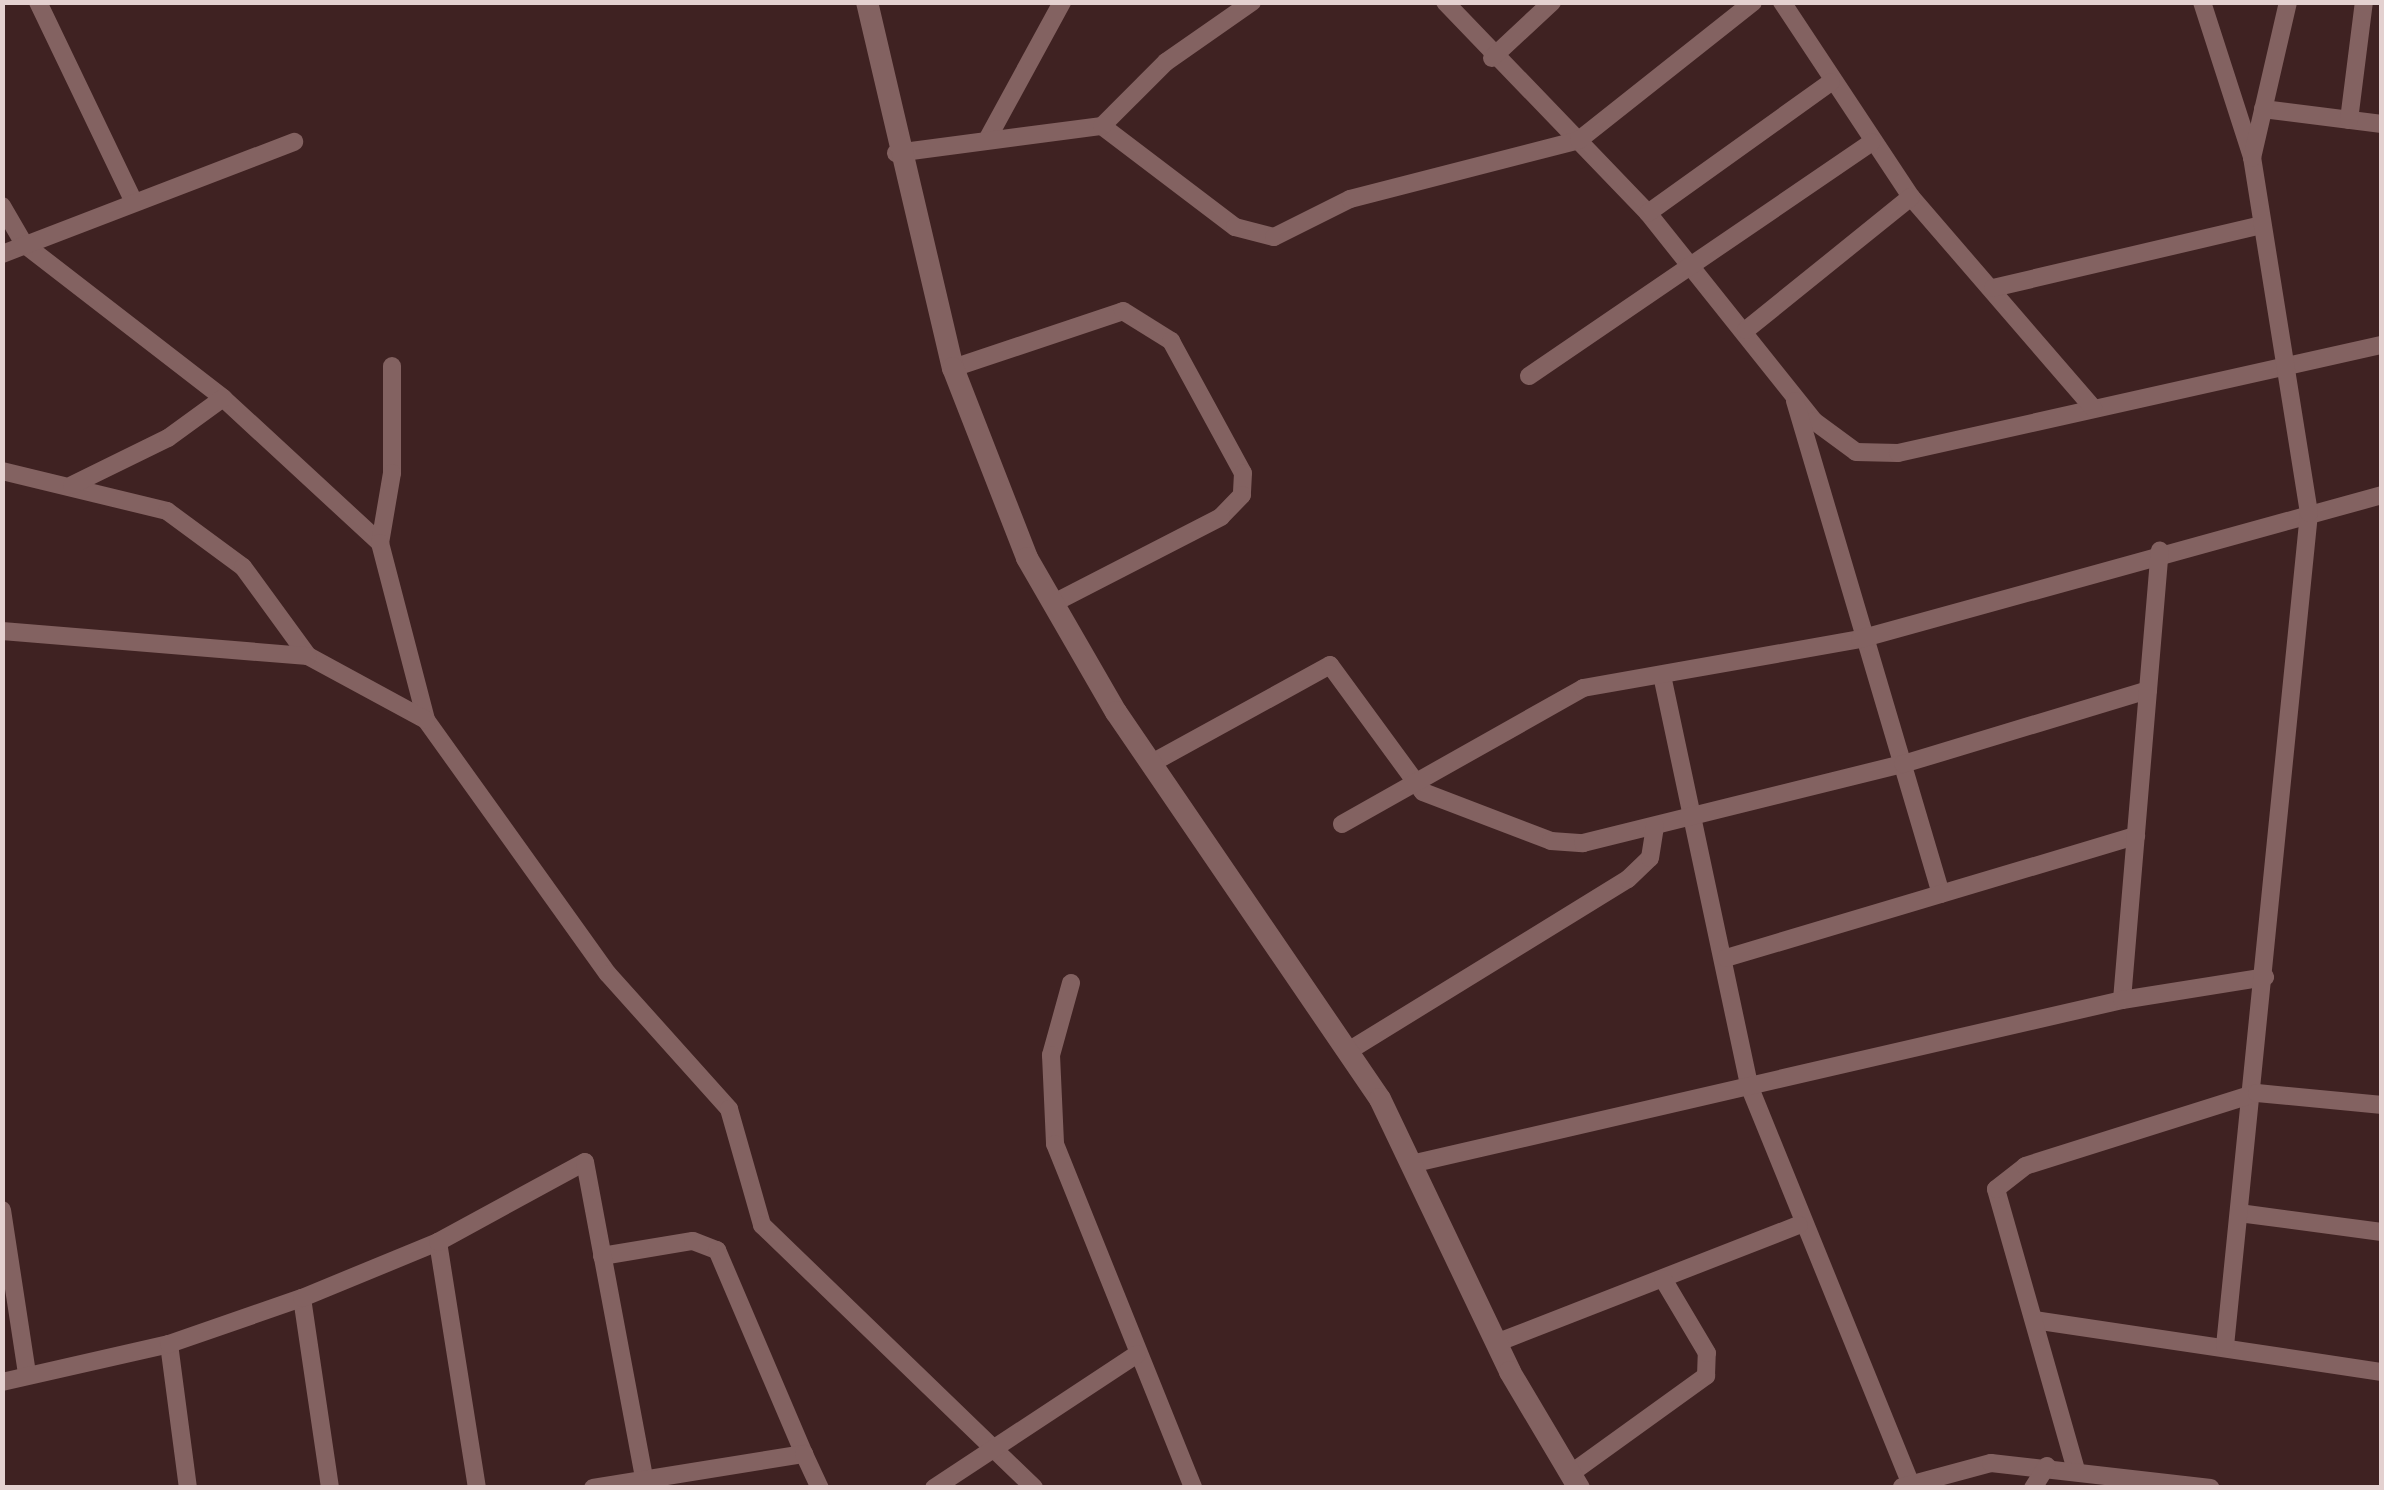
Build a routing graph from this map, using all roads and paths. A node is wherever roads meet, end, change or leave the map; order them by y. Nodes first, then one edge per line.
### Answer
1 (38, 2) edge
2 (867, 2) edge
3 (1062, 2) edge
4 (1252, 2) edge
5 (1445, 2) edge
6 (1552, 2) edge
7 (1752, 2) edge
8 (1782, 2) edge
9 (2202, 2) edge
10 (2288, 2) edge
11 (2364, 2) edge
12 (1492, 58) junction
13 (1831, 82) junction
14 (2263, 109) junction
15 (2349, 120) junction
16 (2382, 124) edge
17 (1102, 126) junction
18 (988, 138) junction
19 (1579, 140) junction
20 (294, 142) dead end
21 (1872, 142) junction
22 (896, 153) junction
23 (2252, 158) junction
24 (1910, 197) junction
25 (134, 202) junction
26 (2, 206) edge
27 (1648, 213) junction
28 (2262, 225) junction
29 (24, 244) junction
30 (2, 254) edge
31 (1693, 267) junction
32 (1993, 288) junction
33 (1746, 330) junction
34 (2382, 346) edge
35 (2283, 364) junction
36 (392, 366) dead end
37 (953, 368) junction
38 (1529, 376) dead end
39 (1792, 388) junction
40 (223, 398) junction
41 (2092, 408) junction
42 (2, 472) edge
43 (72, 485) junction
44 (2382, 495) edge
45 (2309, 512) junction
46 (380, 544) junction
47 (2160, 551) junction
48 (1054, 603) junction
49 (2, 631) edge
50 (1860, 638) junction
51 (308, 656) junction
52 (1663, 680) junction
53 (2148, 690) junction
54 (426, 720) junction
55 (1152, 764) junction
56 (1904, 764) junction
57 (1410, 782) junction
58 (1694, 817) junction
59 (1342, 824) dead end
60 (1654, 826) junction
61 (2136, 836) junction
62 (1942, 894) junction
63 (1726, 958) junction
64 (2265, 978) junction
65 (1071, 983) dead end
66 (2122, 1000) junction
67 (1350, 1050) junction
68 (1750, 1088) junction
69 (2257, 1093) junction
70 (2382, 1104) edge
71 (1410, 1164) junction
72 (2, 1210) edge
73 (2239, 1213) junction
74 (1800, 1226) junction
75 (2382, 1232) edge
76 (438, 1242) junction
77 (602, 1256) junction
78 (1663, 1279) junction
79 (302, 1298) junction
80 (2034, 1320) junction
81 (1496, 1342) junction
82 (169, 1344) junction
83 (2225, 1346) junction
84 (1137, 1354) junction
85 (2382, 1372) edge
86 (27, 1374) junction
87 (2, 1382) edge
88 (992, 1442) junction
89 (804, 1454) junction
90 (2048, 1466) junction
91 (2076, 1470) junction
92 (644, 1478) junction
93 (1574, 1481) edge
94 (1906, 1485) edge
95 (188, 1488) edge
96 (330, 1488) edge
97 (477, 1488) edge
98 (593, 1488) edge
99 (820, 1488) edge
100 (934, 1488) edge
101 (1034, 1488) edge
102 (1193, 1488) edge
103 (2033, 1488) edge
104 (2211, 1488) edge

1 - 25 street
2 - 22 street
3 - 18 street
4 - 17 street
5 - 12 street
6 - 12 street
7 - 19 street
8 - 13 street
9 - 23 street
10 - 14 street
11 - 15 street
12 - 19 street
13 - 21 street
13 - 27 street
14 - 15 street
14 - 23 street
15 - 16 street
17 - 18 street
17 - 19 street
18 - 22 street
19 - 27 street
20 - 25 street
21 - 24 street
21 - 31 street
22 - 37 street
23 - 28 street
24 - 32 street
24 - 33 street
25 - 29 street
26 - 29 street
27 - 31 street
28 - 32 street
28 - 35 street
29 - 30 street
29 - 40 street
31 - 33 street
31 - 38 street
32 - 41 street
33 - 39 street
34 - 35 street
35 - 41 street
35 - 45 street
36 - 46 street
37 - 48 street
37 - 48 street
39 - 41 street
39 - 50 street
40 - 43 street
40 - 46 street
42 - 43 street
43 - 51 street
44 - 45 street
45 - 47 street
45 - 64 street
46 - 54 street
47 - 50 street
47 - 53 street
48 - 55 street
49 - 51 street
50 - 52 street
50 - 56 street
51 - 54 street
52 - 57 street
52 - 58 street
53 - 56 street
53 - 61 street
54 - 88 street
55 - 57 street
55 - 67 street
56 - 58 street
56 - 62 street
57 - 59 street
57 - 60 street
58 - 60 street
58 - 63 street
60 - 67 street
61 - 62 street
61 - 66 street
62 - 63 street
63 - 68 street
64 - 66 street
64 - 69 street
65 - 84 street
66 - 68 street
67 - 71 street
68 - 71 street
68 - 74 street
69 - 70 street
69 - 73 street
69 - 80 street
71 - 81 street
72 - 86 street
73 - 75 street
73 - 83 street
74 - 78 street
74 - 94 street
76 - 77 street
76 - 79 street
76 - 97 street
77 - 89 street
77 - 92 street
78 - 81 street
78 - 93 street
79 - 82 street
79 - 96 street
80 - 83 street
80 - 91 street
81 - 93 street
82 - 86 street
82 - 95 street
83 - 85 street
84 - 88 street
84 - 102 street
86 - 87 street
88 - 100 street
88 - 101 street
89 - 92 street
89 - 99 street
90 - 91 street
90 - 94 street
90 - 103 street
91 - 104 street
92 - 98 street

